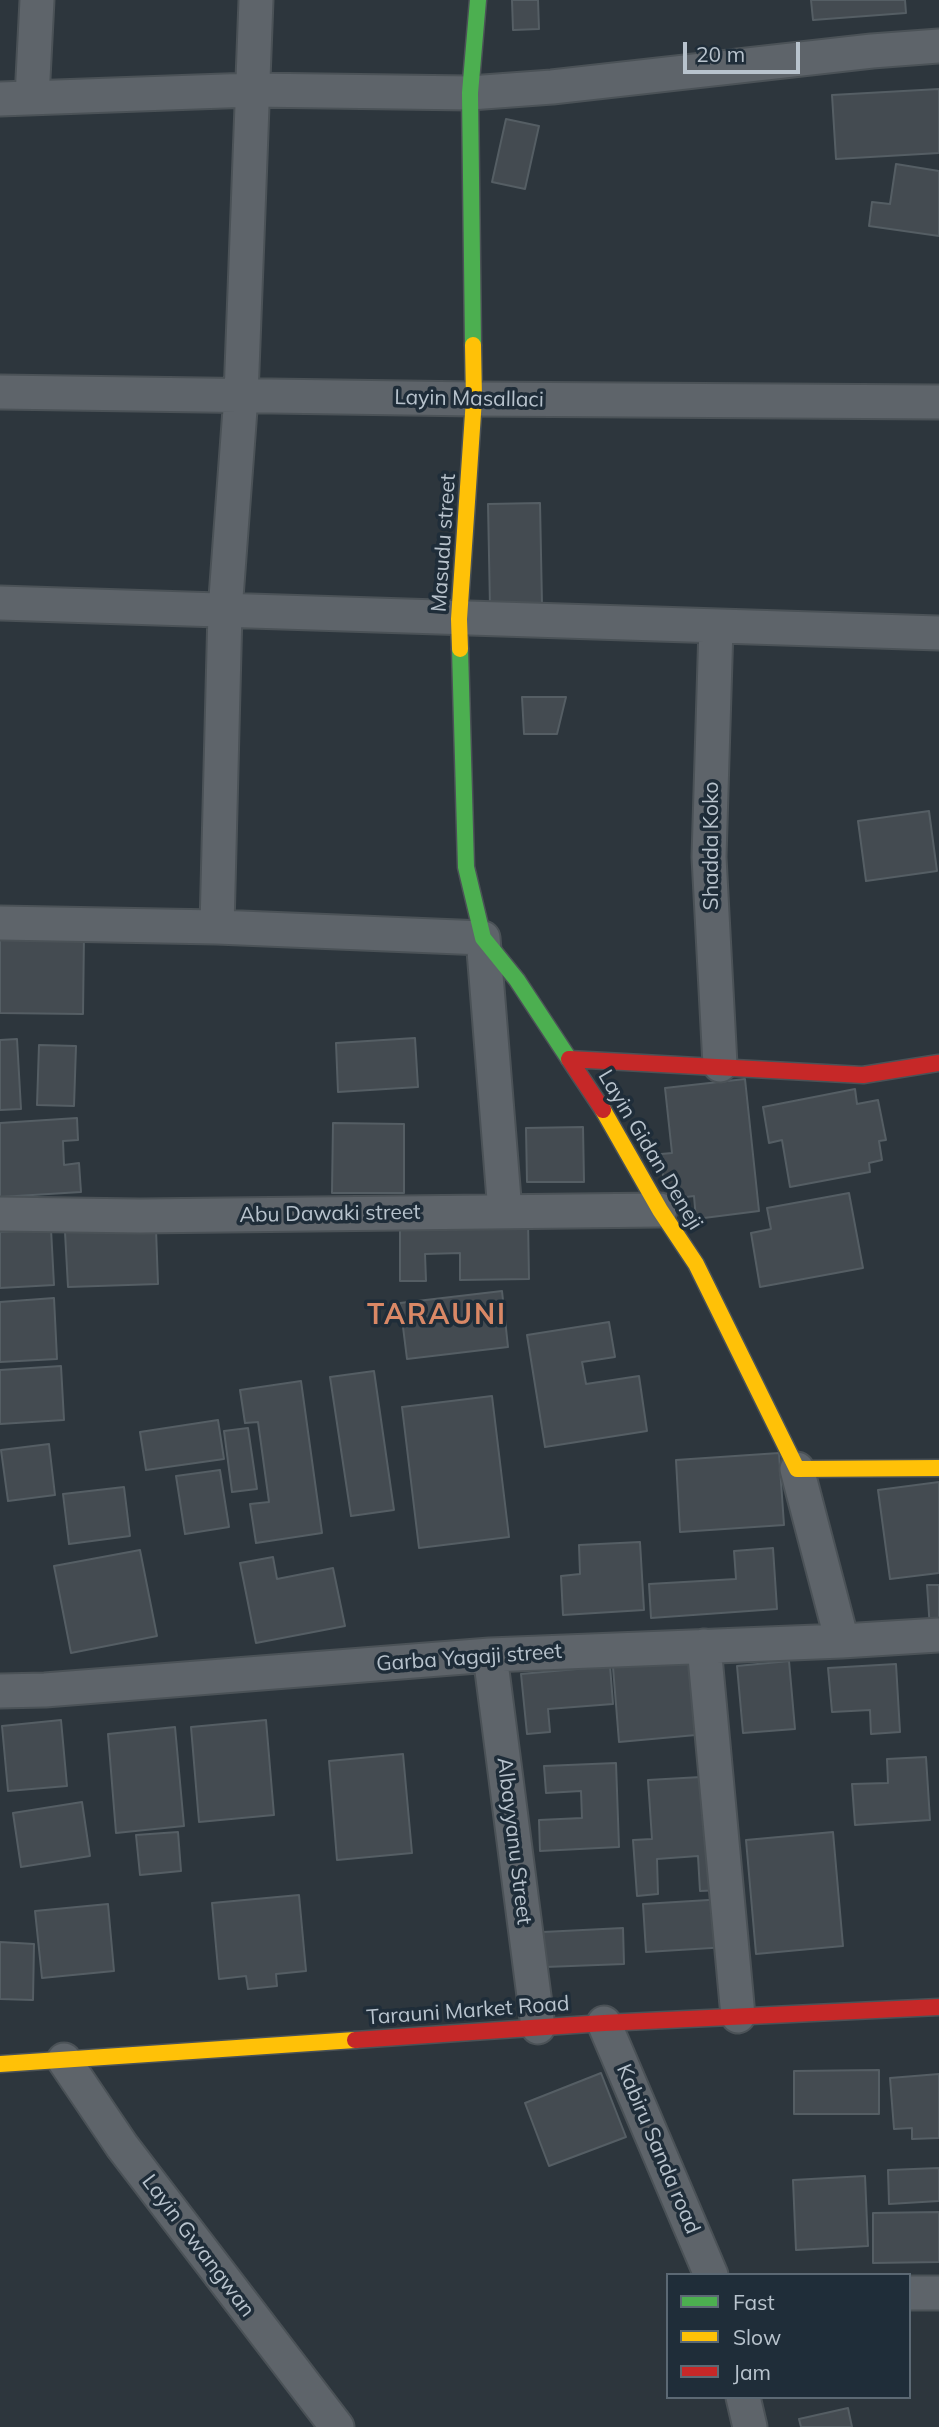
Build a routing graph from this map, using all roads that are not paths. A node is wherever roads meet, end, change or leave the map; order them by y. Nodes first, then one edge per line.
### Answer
1 (37, 0) edge
2 (256, 0) edge
3 (478, 0) edge
4 (939, 47) edge
5 (252, 90) junction
6 (470, 93) junction
7 (16, 99) edge
8 (0, 393) edge
9 (241, 396) junction
10 (474, 400) junction
11 (939, 401) edge
12 (0, 603) edge
13 (225, 611) junction
14 (459, 620) junction
15 (716, 626) junction
16 (939, 633) edge
17 (0, 923) edge
18 (217, 927) junction
19 (483, 937) junction
20 (569, 1059) junction
21 (939, 1063) edge
22 (720, 1065) junction
23 (660, 1210) junction
24 (505, 1212) junction
25 (0, 1214) edge
26 (939, 1468) edge
27 (797, 1469) junction
28 (939, 1635) edge
29 (842, 1641) junction
30 (704, 1646) junction
31 (490, 1655) junction
32 (0, 1690) edge
33 (939, 2007) edge
34 (738, 2016) junction
35 (604, 2023) junction
36 (538, 2027) junction
37 (64, 2060) junction
38 (0, 2064) edge
39 (710, 2273) edge
40 (911, 2293) edge
41 (939, 2293) edge
42 (743, 2399) edge
43 (337, 2427) edge
44 (750, 2427) edge

1 - 7 street
2 - 5 street
3 - 6 street, Masudu street
4 - 6 street
5 - 6 street
5 - 7 street
5 - 9 street
6 - 10 street, Masudu street
8 - 9 street, Layin Masallaci
9 - 10 street, Layin Masallaci
9 - 13 street
10 - 11 street, Layin Masallaci
10 - 14 street, Masudu street
12 - 13 street
13 - 14 street
13 - 18 street
14 - 15 street
14 - 19 street, Masudu street
15 - 16 street
15 - 22 street, Shadda Koko
17 - 18 street
18 - 19 street
19 - 20 street, Masudu street
19 - 24 street
20 - 22 street, Layin Gidan Deneji
20 - 23 street, Layin Gidan Deneji
21 - 22 street, Layin Gidan Deneji
23 - 24 street, Abu Dawaki street
23 - 27 street, Layin Gidan Deneji
24 - 25 street, Abu Dawaki street
26 - 27 street
27 - 29 street
28 - 29 street, Garba Yagaji street
29 - 30 street, Garba Yagaji street
30 - 31 street, Garba Yagaji street
30 - 34 street
31 - 32 street, Garba Yagaji street
31 - 36 street, Albayyanu Street
33 - 34 street, Tarauni Market Road
34 - 35 street, Tarauni Market Road
35 - 36 street, Tarauni Market Road
35 - 39 street, Kabiru Sanda road
36 - 37 street, Tarauni Market Road
37 - 38 street, Tarauni Market Road
37 - 43 street, Layin Gwangwan
40 - 41 street
42 - 44 street

